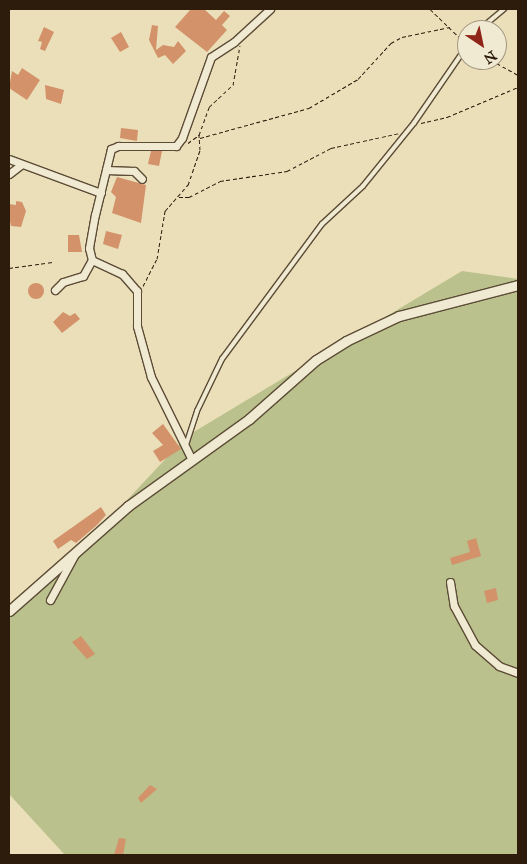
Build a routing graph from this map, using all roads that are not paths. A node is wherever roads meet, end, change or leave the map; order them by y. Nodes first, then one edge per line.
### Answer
1 (270, 9) edge
2 (504, 9) edge
3 (491, 20) edge
4 (457, 60) edge
5 (9, 159) edge
6 (22, 164) junction
7 (106, 170) junction
8 (9, 174) edge
9 (142, 179) dead end
10 (101, 193) junction
11 (92, 260) junction
12 (518, 285) edge
13 (55, 290) dead end
14 (186, 447) junction
15 (192, 460) junction
16 (77, 549) junction
17 (450, 582) dead end
18 (50, 600) dead end
19 (9, 611) edge
20 (518, 674) edge

1 - 7 street
2 - 3 lane
4 - 14 lane
5 - 6 street
6 - 8 street
6 - 10 street
7 - 9 street
7 - 10 street
10 - 11 street
11 - 13 street
11 - 14 street
12 - 15 street
14 - 15 street
15 - 16 street
16 - 18 street
16 - 19 street
17 - 20 street

